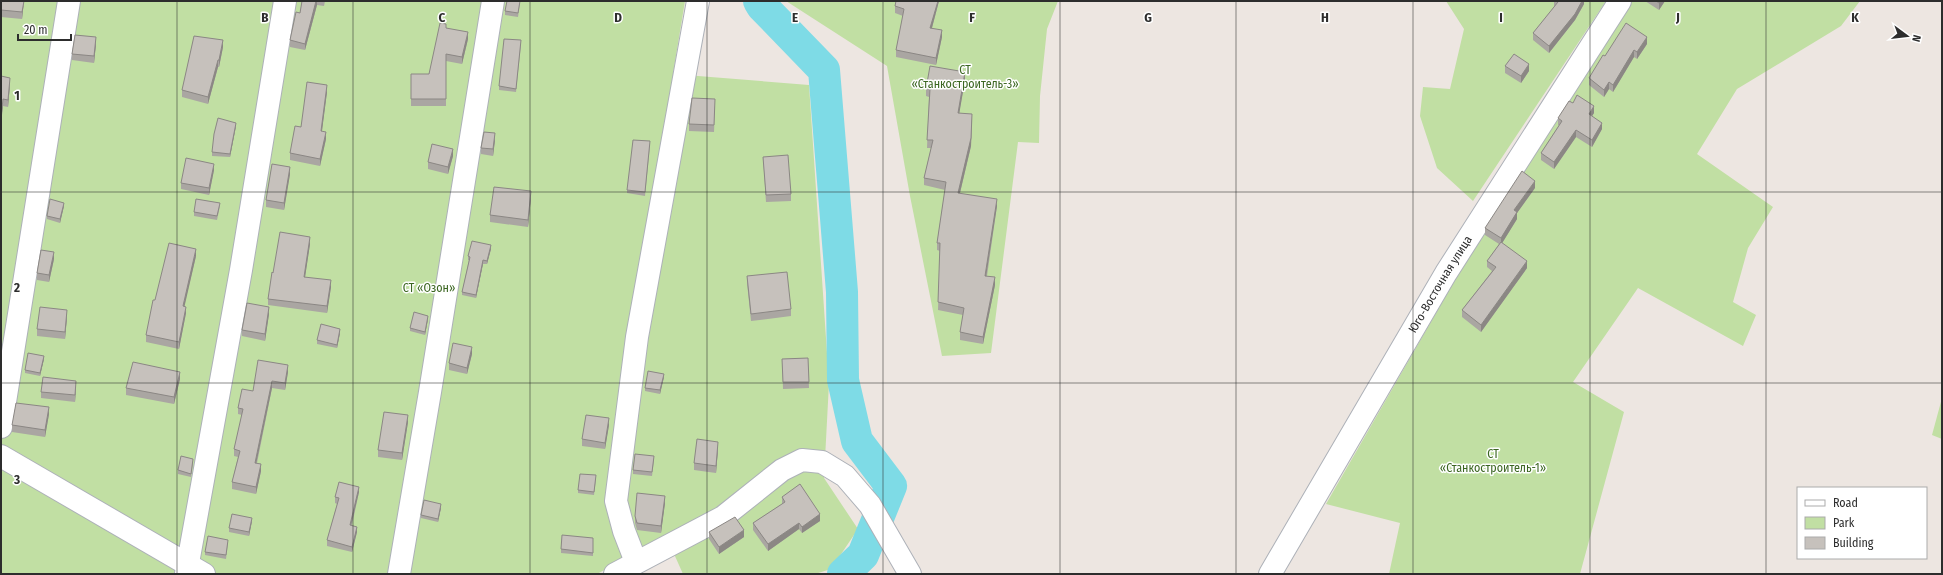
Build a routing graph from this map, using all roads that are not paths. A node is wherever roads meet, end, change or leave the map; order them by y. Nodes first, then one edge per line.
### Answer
1 (69, 1) edge
2 (285, 1) edge
3 (493, 1) edge
4 (698, 1) edge
5 (1620, 1) edge
6 (1, 427) edge
7 (1, 456) edge
8 (636, 562) junction
9 (193, 571) edge
10 (398, 574) edge
11 (614, 574) edge
12 (910, 574) edge
13 (1270, 574) edge

1 - 6 street
2 - 9 street
3 - 10 street
4 - 8 street
5 - 13 street, Юго-Восточная улица
7 - 9 street
8 - 11 street
8 - 12 street

